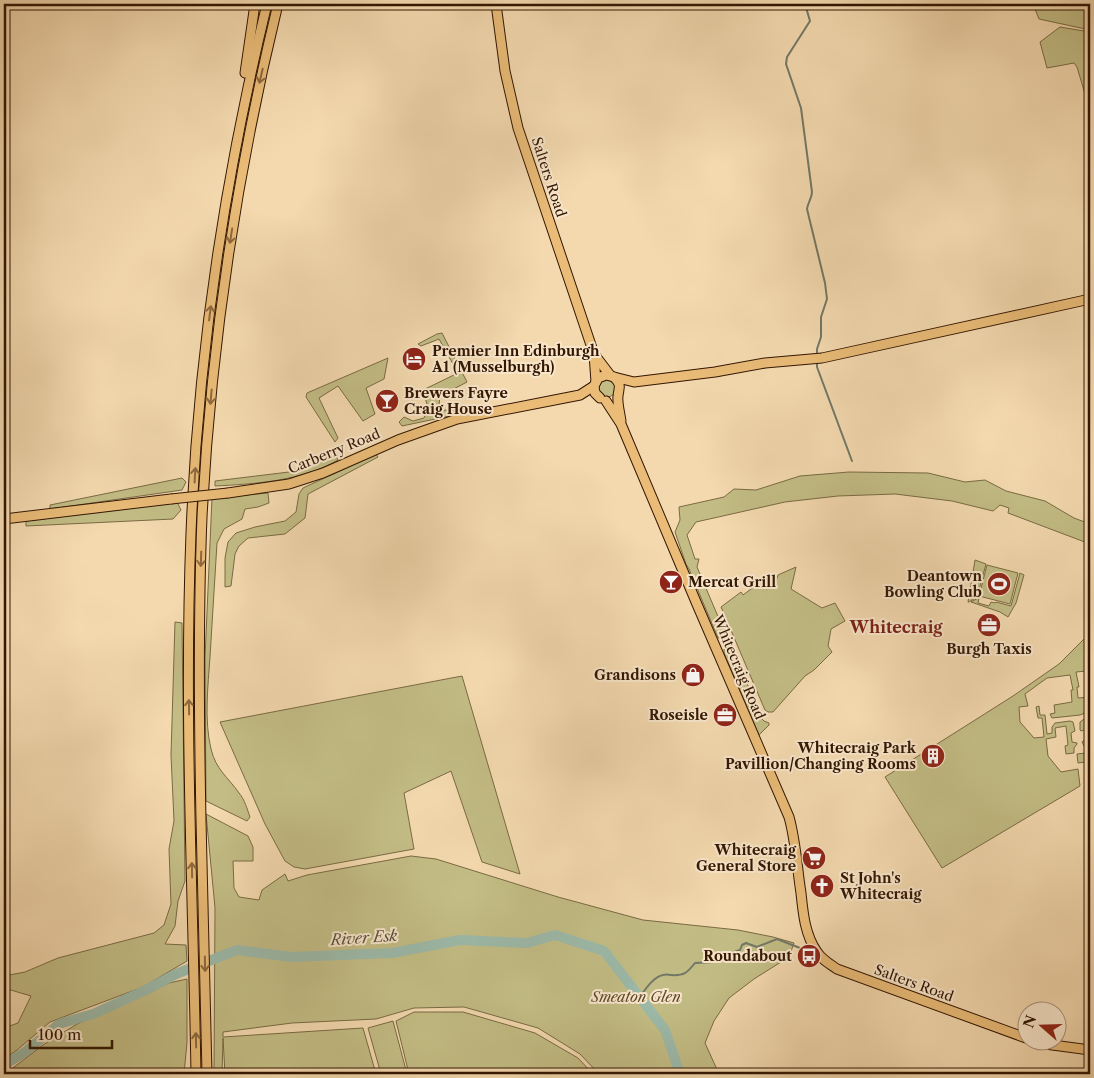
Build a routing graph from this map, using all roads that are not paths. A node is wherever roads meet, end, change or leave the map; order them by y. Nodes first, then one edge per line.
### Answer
1 (255, 4) edge
2 (267, 4) edge
3 (278, 4) edge
4 (281, 4) edge
5 (496, 4) edge
6 (272, 28) junction
7 (240, 125) junction
8 (1090, 299) edge
9 (594, 354) junction
10 (612, 376) junction
11 (634, 382) junction
12 (595, 384) junction
13 (618, 394) junction
14 (580, 395) junction
15 (603, 400) junction
16 (621, 424) junction
17 (4, 519) edge
18 (808, 933) joint
19 (1016, 1034) edge
20 (1066, 1047) edge
21 (1090, 1050) edge
22 (196, 1074) edge
23 (207, 1074) edge

1 - 7 main road
2 - 7 main road
3 - 6 main road
4 - 6 main road
5 - 9 main road, Salters Road
6 -> 23 main road
22 -> 7 main road
8 - 11 main road
9 - 10 main road, Salters Road
9 - 12 main road, Salters Road
10 - 11 main road
10 - 12 main road
10 - 13 main road
11 - 13 main road
12 - 14 main road, Carberry Road
12 - 15 main road
13 - 15 main road
13 - 16 main road
14 - 15 main road, Carberry Road
14 - 17 main road, Carberry Road, bridge
15 - 16 main road
16 - 18 main road, Whitecraig Road
18 - 19 main road, Salters Road
20 - 21 main road

